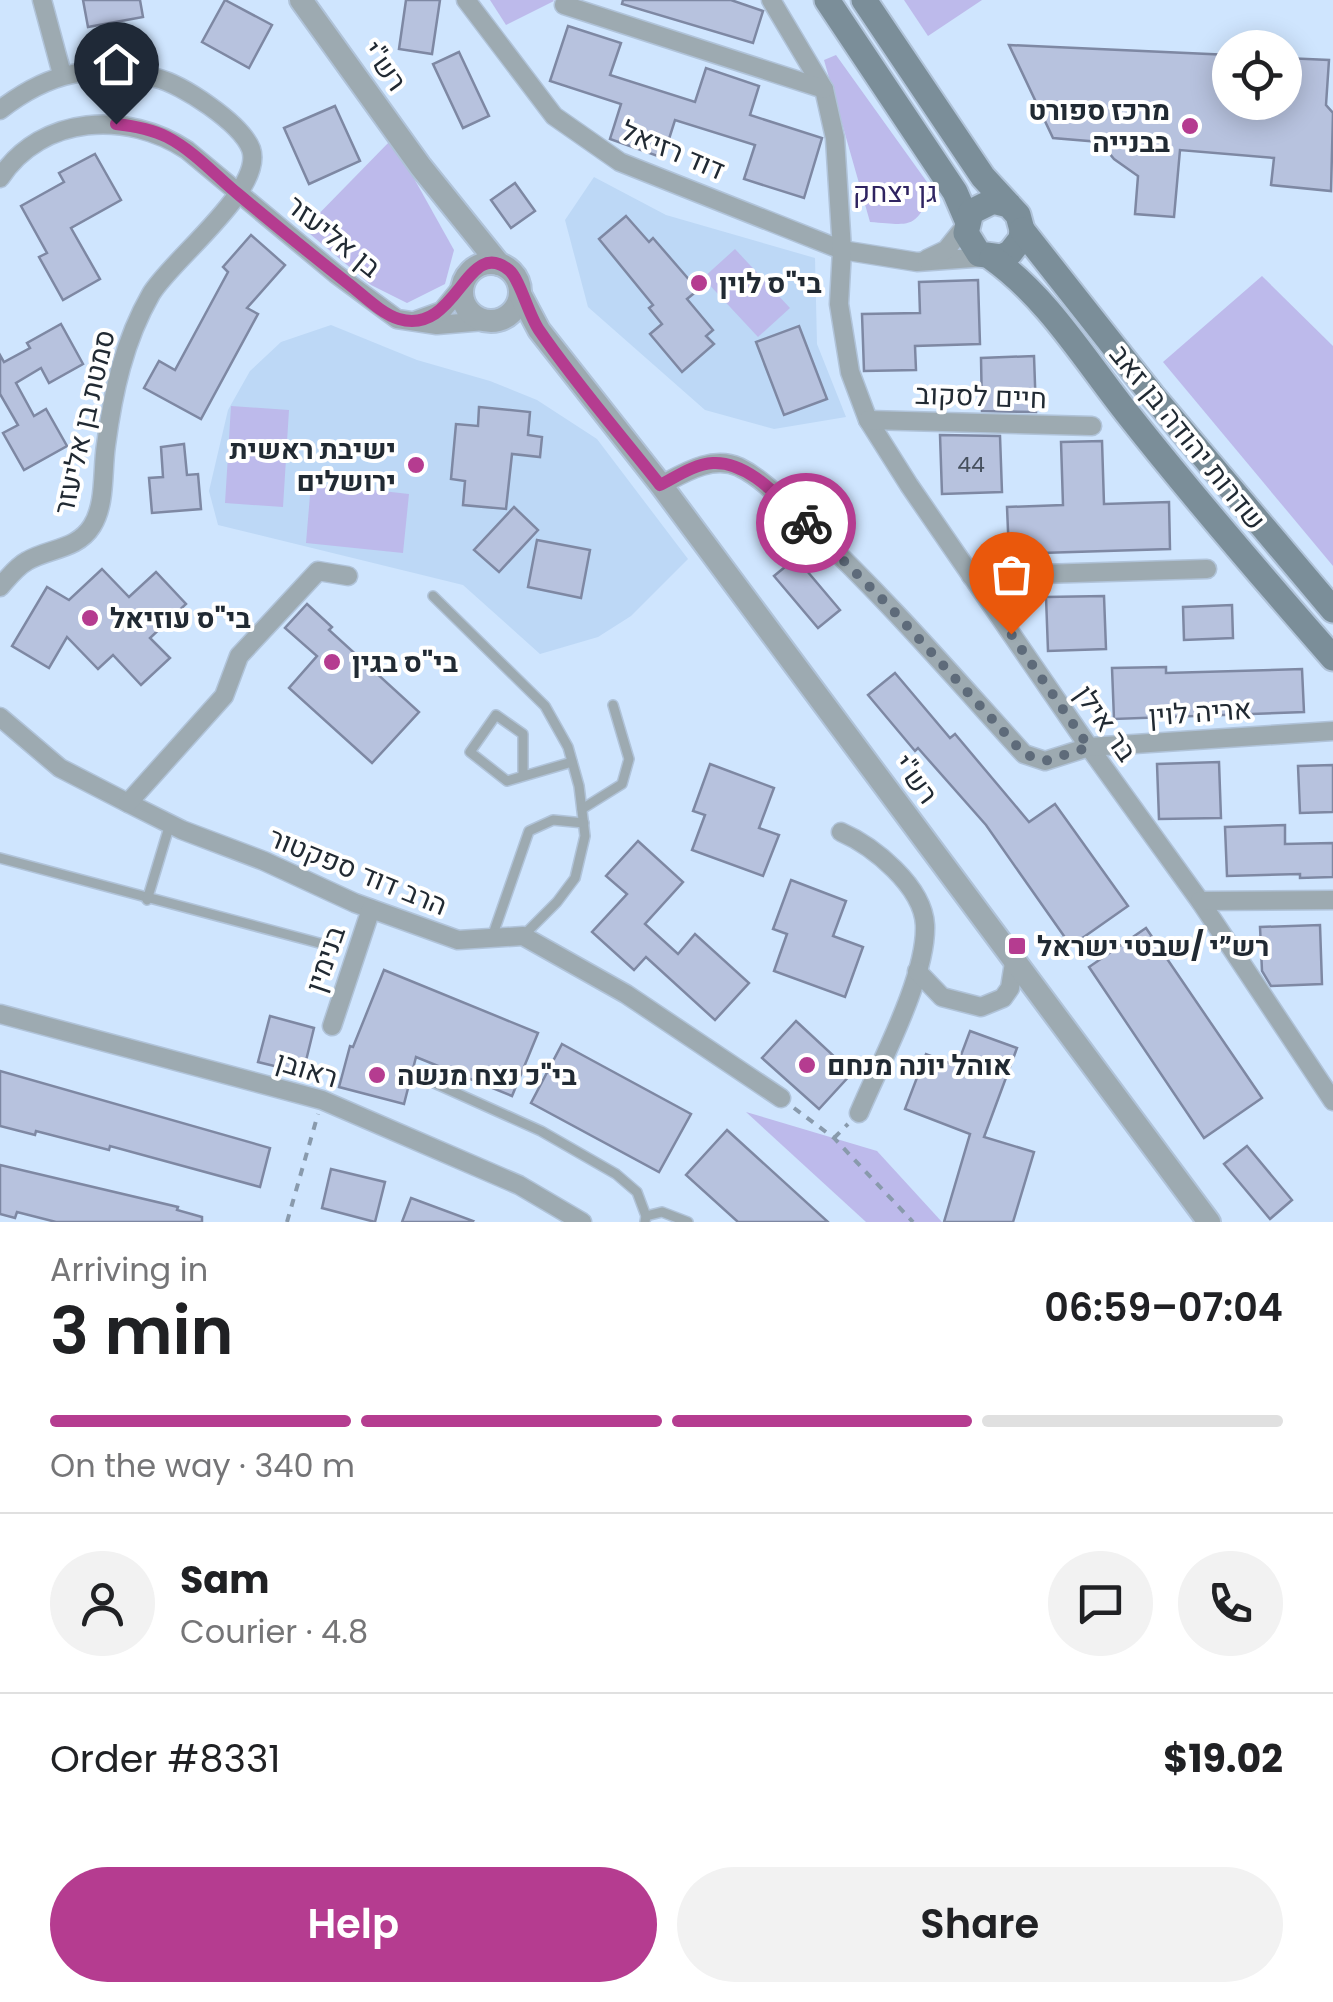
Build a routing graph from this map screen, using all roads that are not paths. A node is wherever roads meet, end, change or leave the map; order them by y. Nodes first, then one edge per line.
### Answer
1 (42, 0) edge
2 (300, 0) edge
3 (466, 0) edge
4 (771, 0) edge
5 (826, 0) edge
6 (864, 0) edge
7 (564, 5) dead end
8 (62, 74) junction
9 (824, 89) junction
10 (0, 110) edge
11 (422, 167) junction
12 (0, 178) edge
13 (238, 194) junction
14 (1009, 205) junction
15 (966, 222) junction
16 (1022, 230) junction
17 (842, 250) junction
18 (990, 257) junction
19 (917, 262) junction
20 (499, 264) junction
21 (466, 279) junction
22 (520, 294) junction
23 (397, 319) junction
24 (491, 321) junction
25 (572, 374) junction
26 (868, 420) junction
27 (1092, 426) dead end
28 (660, 485) junction
29 (1207, 570) dead end
30 (348, 576) dead end
31 (972, 576) junction
32 (0, 587) edge
33 (433, 596) dead end
34 (1333, 610) edge
35 (1333, 658) edge
36 (613, 705) dead end
37 (0, 717) edge
38 (1333, 731) edge
39 (1089, 747) junction
40 (572, 762) junction
41 (523, 776) junction
42 (128, 804) junction
43 (582, 808) junction
44 (170, 824) junction
45 (584, 824) junction
46 (841, 832) dead end
47 (0, 858) edge
48 (147, 900) junction
49 (1333, 900) edge
50 (1200, 901) junction
51 (371, 909) junction
52 (523, 936) junction
53 (491, 940) junction
54 (319, 944) dead end
55 (1014, 962) junction
56 (918, 971) junction
57 (0, 1014) edge
58 (332, 1026) dead end
59 (1326, 1081) edge
60 (434, 1083) dead end
61 (781, 1098) road end
62 (1333, 1101) edge
63 (859, 1113) dead end
64 (646, 1219) edge
65 (582, 1222) edge
66 (688, 1222) edge
67 (1209, 1222) edge

1 - 8 street
2 - 11 street, רש"י
3 - 17 street, דוד רזיאל
4 - 9 street, בר אילן
5 - 15 main road
6 - 14 main road
7 - 9 street
8 - 10 street
8 - 13 street
9 - 17 street, בר אילן
11 - 20 street, רש"י
11 - 21 street, רש"י
12 - 13 street, בן אליעזר
13 - 23 street, בן אליעזר
13 - 32 street, סמטת בן אליעזר
14 - 15 main road
14 - 16 main road
15 - 18 main road
15 - 19 street
16 - 18 main road
16 - 34 main road, שדרות יהודה בן זאב
17 - 19 street, דוד רזיאל
17 - 26 street, בר אילן
18 - 19 street, דוד רזיאל
18 - 35 main road, שדרות יהודה בן זאב
20 - 21 street
20 - 22 street
21 - 23 street
21 - 24 street
22 - 24 street
22 - 25 street, רש"י
23 - 24 street
24 - 25 street, רש"י
25 - 28 street, רש"י
26 - 27 street, חיים לסקוב
26 - 31 street, בר אילן
28 - 39 street, אריה לוין
28 - 55 street, רש"י
29 - 31 street
30 - 42 street
31 - 39 street, בר אילן
33 - 40 lane
36 - 43 lane
37 - 42 street, הרב דוד ספקטור
38 - 39 street, אריה לוין
39 - 50 street, בר אילן
40 - 41 lane
40 - 43 lane
41 - 41 lane
42 - 44 street, הרב דוד ספקטור
43 - 45 lane
44 - 48 lane
44 - 51 street, הרב דוד ספקטור
45 - 52 lane
45 - 53 lane
46 - 56 street
47 - 48 lane
48 - 54 lane
49 - 50 street
50 - 59 street, בר אילן
51 - 53 street, הרב דוד ספקטור
51 - 58 street, בנימין
52 - 53 street, הרב דוד ספקטור
52 - 61 street
55 - 56 street
55 - 67 street, רש"י
56 - 63 street
57 - 65 street, ראובן
59 - 62 street, בר אילן
60 - 64 lane
64 - 66 lane

